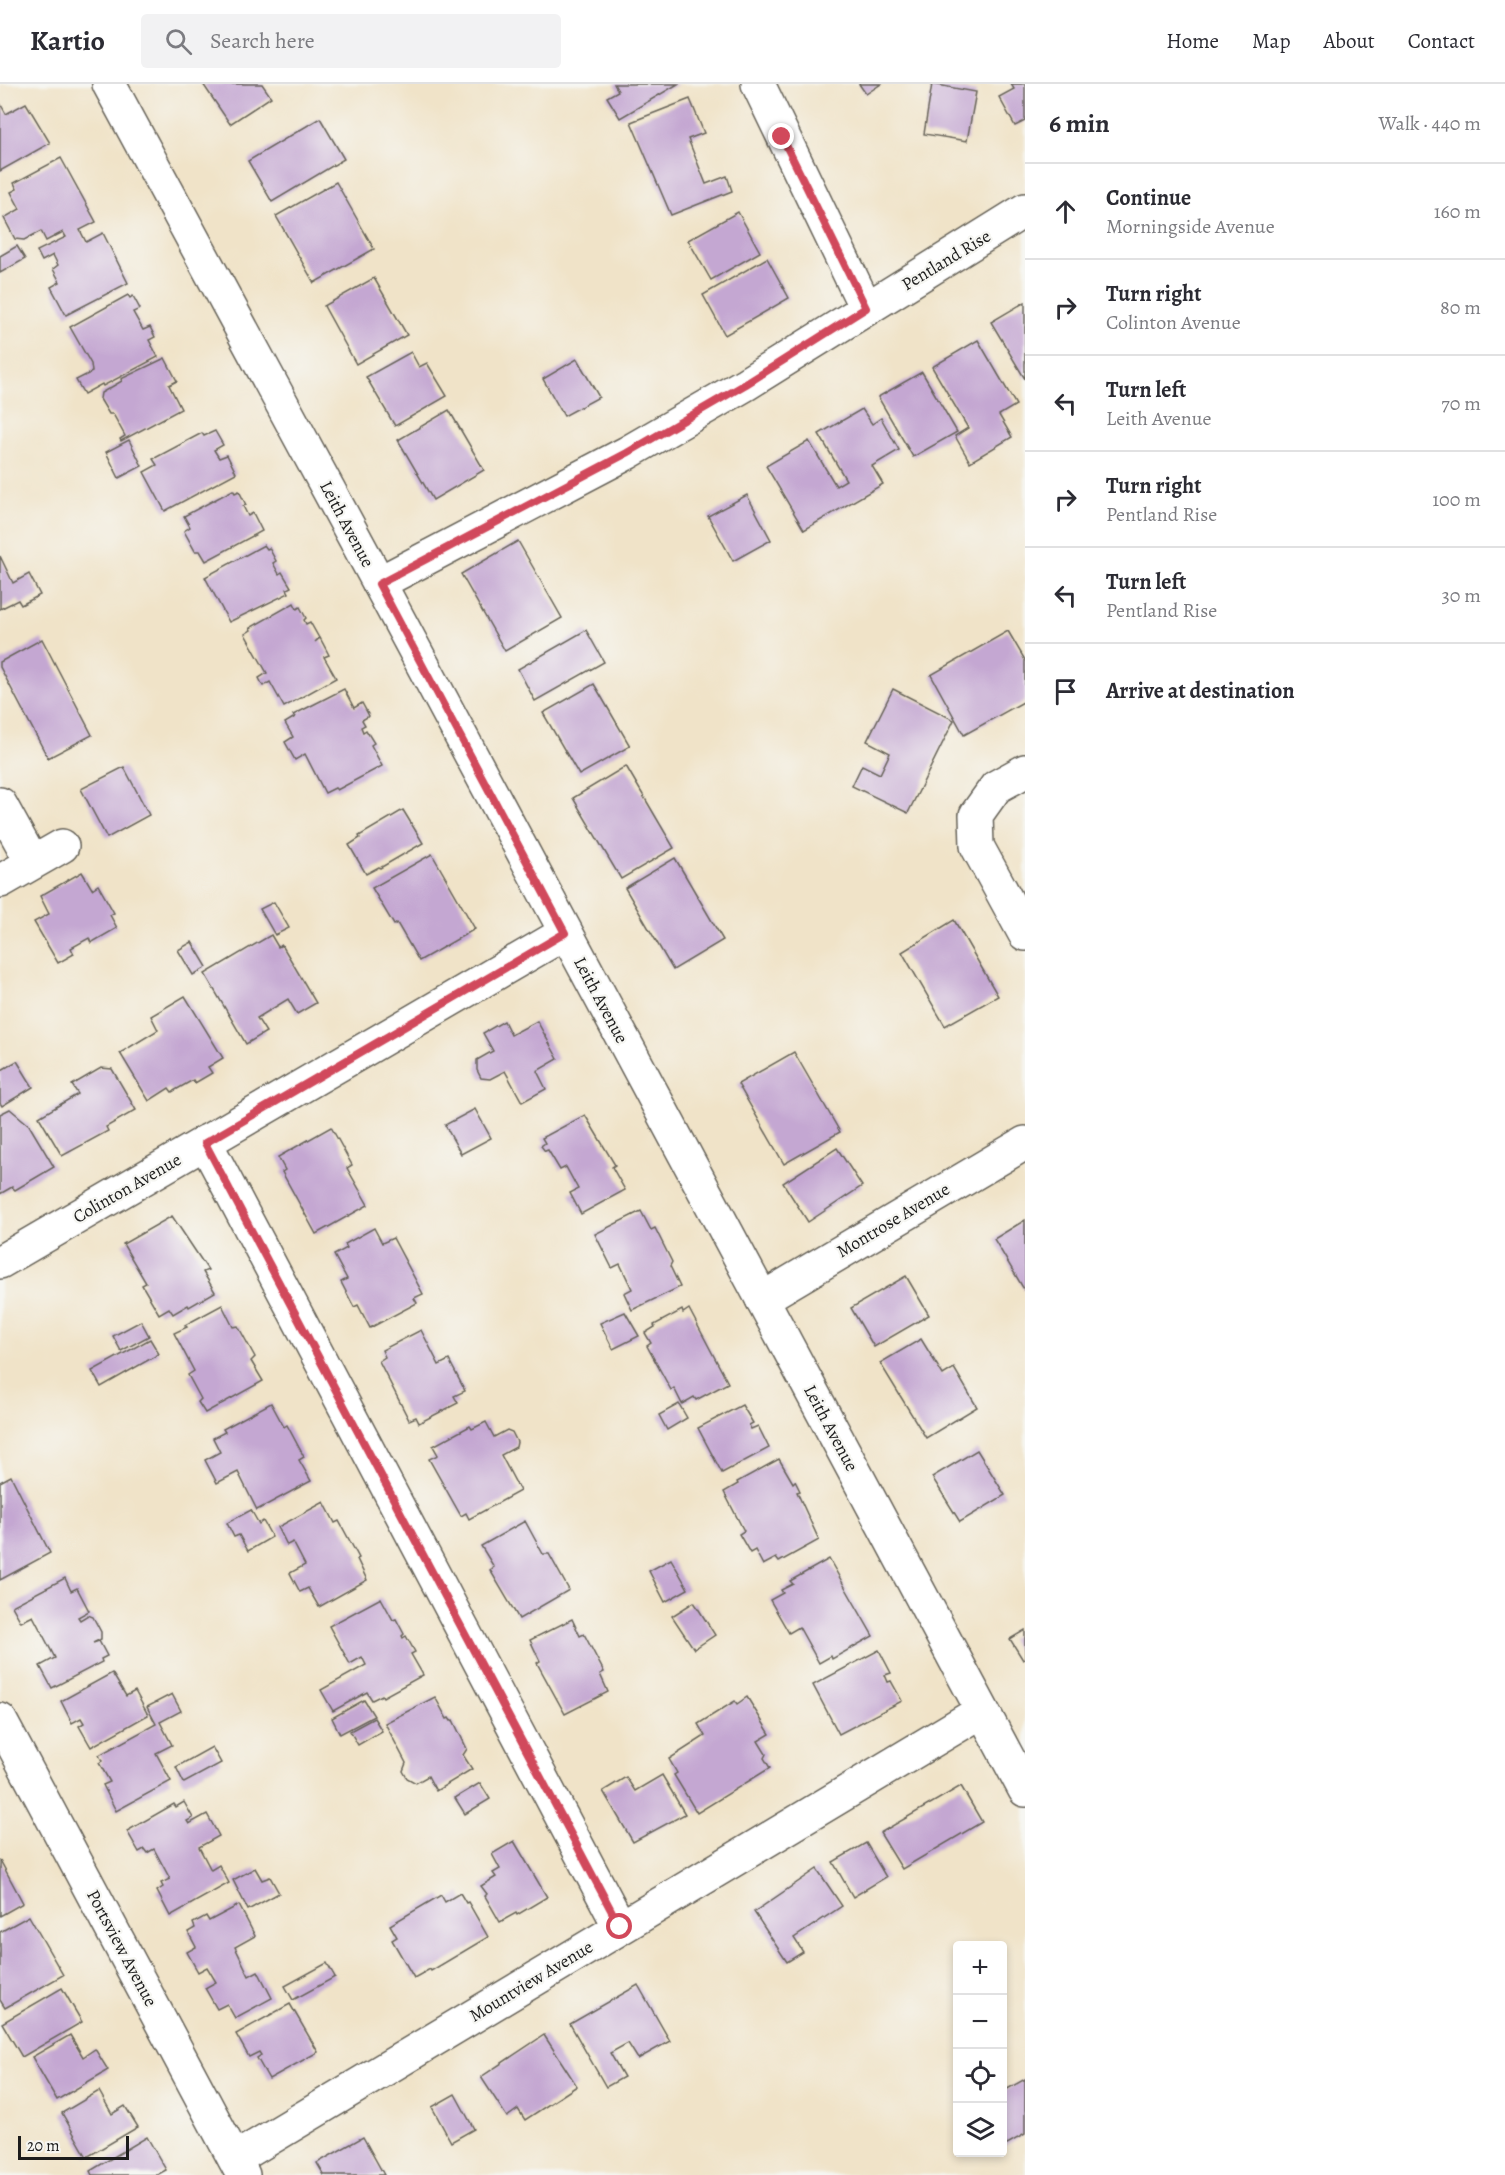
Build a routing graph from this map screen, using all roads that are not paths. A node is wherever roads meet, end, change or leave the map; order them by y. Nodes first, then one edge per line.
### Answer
1 (109, 84) edge
2 (758, 84) edge
3 (1025, 210) edge
4 (866, 308) junction
5 (379, 584) junction
6 (1025, 771) edge
7 (0, 804) edge
8 (62, 846) dead end
9 (32, 862) junction
10 (1, 881) edge
11 (565, 933) junction
12 (1025, 934) edge
13 (205, 1143) junction
14 (1025, 1143) edge
15 (0, 1262) edge
16 (762, 1299) junction
17 (982, 1711) junction
18 (0, 1720) edge
19 (1025, 1790) edge
20 (620, 1927) junction
21 (239, 2167) edge

1 - 5 street, Leith Avenue
2 - 4 street
3 - 4 street, Pentland Rise
4 - 5 street, Pentland Rise
5 - 11 street, Leith Avenue
6 - 12 street
7 - 9 street
8 - 9 street
9 - 10 street
11 - 13 street, Colinton Avenue
11 - 16 street, Leith Avenue
13 - 15 street, Colinton Avenue
13 - 20 street
14 - 16 street, Montrose Avenue
16 - 17 street, Leith Avenue
17 - 19 street, Leith Avenue
17 - 20 street, Mountview Avenue
18 - 21 street, Portsview Avenue
20 - 21 street, Mountview Avenue

